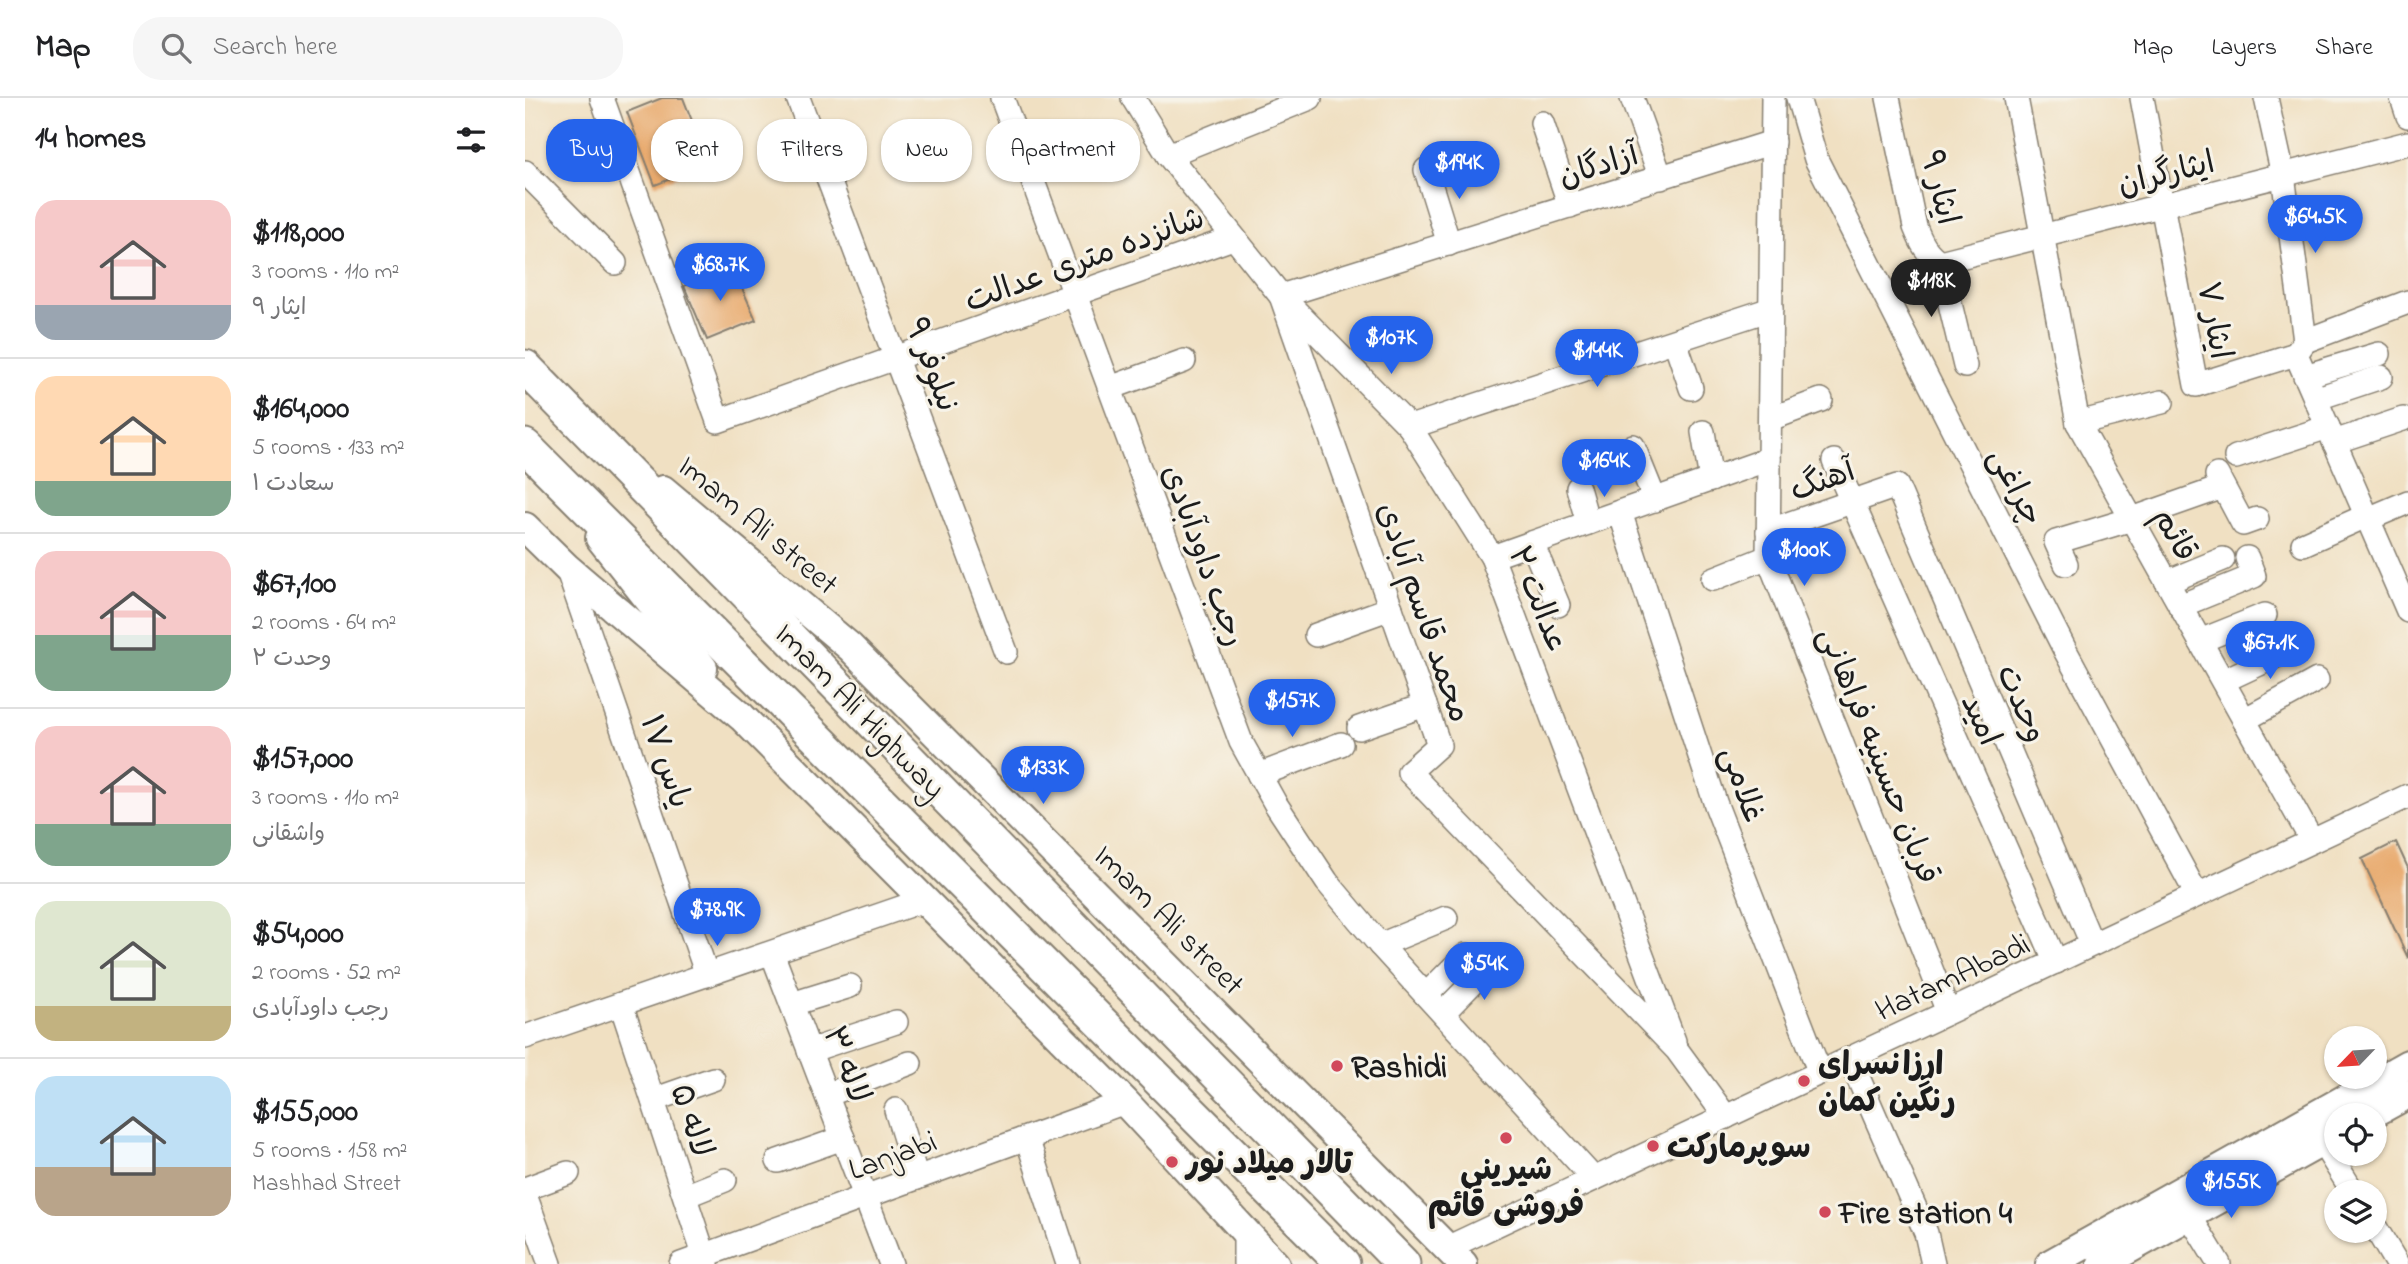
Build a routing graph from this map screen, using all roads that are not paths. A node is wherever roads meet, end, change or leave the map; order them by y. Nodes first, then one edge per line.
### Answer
1 (602, 98) edge
2 (798, 98) edge
3 (1002, 98) edge
4 (1133, 98) edge
5 (1310, 98) edge
6 (1632, 98) edge
7 (1773, 98) edge
8 (1798, 98) edge
9 (1888, 98) edge
10 (2016, 98) edge
11 (2142, 98) edge
12 (2266, 98) edge
13 (2402, 98) edge
14 (2408, 116) edge
15 (1542, 123) dead end
16 (1773, 142) junction
17 (2408, 143) edge
18 (1168, 155) junction
19 (1426, 170) dead end
20 (525, 172) edge
21 (2283, 175) junction
22 (1661, 178) junction
23 (2163, 205) junction
24 (1570, 206) junction
25 (2042, 236) junction
26 (1233, 238) junction
27 (1449, 244) junction
28 (1940, 262) junction
29 (615, 263) dead end
30 (1075, 295) junction
31 (1281, 296) junction
32 (2408, 302) edge
33 (1771, 309) junction
34 (1675, 341) junction
35 (2300, 347) junction
36 (897, 359) junction
37 (1184, 361) dead end
38 (1965, 366) dead end
39 (525, 367) edge
40 (2305, 376) junction
41 (1110, 388) junction
42 (1691, 388) dead end
43 (2315, 399) junction
44 (1821, 400) dead end
45 (2162, 402) dead end
46 (568, 409) junction
47 (1770, 419) junction
48 (2403, 419) dead end
49 (2078, 424) junction
50 (1409, 427) junction
51 (1703, 432) dead end
52 (2331, 434) junction
53 (1633, 446) dead end
54 (528, 449) edge
55 (2236, 457) dead end
56 (1769, 459) junction
57 (1834, 461) dead end
58 (1711, 480) junction
59 (1896, 485) joint
60 (1578, 488) dead end
61 (1655, 500) junction
62 (1851, 502) junction
63 (2408, 502) edge
64 (1620, 512) junction
65 (2367, 517) junction
66 (2132, 519) junction
67 (2257, 519) dead end
68 (1588, 523) junction
69 (525, 527) edge
70 (1768, 531) junction
71 (1532, 543) junction
72 (2303, 544) dead end
73 (1492, 556) junction
74 (1768, 557) junction
75 (2247, 558) dead end
76 (2223, 559) dead end
77 (2066, 564) dead end
78 (567, 568) junction
79 (1713, 579) dead end
80 (2402, 581) edge
81 (2167, 582) junction
82 (1558, 605) dead end
83 (2181, 606) junction
84 (1391, 608) junction
85 (2408, 611) edge
86 (2265, 615) dead end
87 (1316, 635) dead end
88 (2200, 642) junction
89 (1006, 652) dead end
90 (2276, 656) dead end
91 (2317, 680) dead end
92 (2223, 681) junction
93 (1425, 705) junction
94 (742, 717) junction
95 (2244, 720) junction
96 (1359, 728) dead end
97 (1341, 744) dead end
98 (1259, 775) junction
99 (2408, 796) edge
100 (2312, 841) junction
101 (2197, 895) junction
102 (924, 900) junction
103 (1446, 918) dead end
104 (2092, 944) junction
105 (1380, 945) junction
106 (772, 953) junction
107 (1466, 955) dead end
108 (1494, 961) dead end
109 (2056, 962) junction
110 (707, 975) junction
111 (849, 986) dead end
112 (1426, 995) junction
113 (621, 1004) junction
114 (792, 1004) junction
115 (1948, 1012) junction
116 (1443, 1013) junction
117 (896, 1023) dead end
118 (525, 1037) edge
119 (1678, 1050) junction
120 (809, 1051) junction
121 (1850, 1059) junction
122 (910, 1063) dead end
123 (2408, 1064) edge
124 (1820, 1073) junction
125 (713, 1079) dead end
126 (2408, 1094) edge
127 (827, 1095) junction
128 (653, 1100) junction
129 (1125, 1102) junction
130 (2387, 1106) edge
131 (896, 1110) dead end
132 (1726, 1117) junction
133 (843, 1138) junction
134 (1027, 1138) junction
135 (2324, 1141) edge
136 (778, 1161) dead end
137 (568, 1173) dead end
138 (917, 1178) junction
139 (1594, 1179) junction
140 (725, 1180) dead end
141 (525, 1189) edge
142 (525, 1195) edge
143 (685, 1196) junction
144 (865, 1197) junction
145 (2189, 1215) junction
146 (1245, 1231) junction
147 (2385, 1243) edge
148 (1455, 1256) edge
149 (706, 1260) edge
150 (550, 1264) edge
151 (681, 1264) edge
152 (891, 1264) edge
153 (1068, 1264) edge
154 (1245, 1264) edge
155 (1275, 1264) edge
156 (1343, 1264) edge
157 (1403, 1264) edge
158 (1933, 1264) edge
159 (2050, 1264) edge
160 (2102, 1264) edge
161 (2219, 1264) edge
162 (2397, 1264) edge

1 - 36 street, شانزده متری عدالت
2 - 36 street, نیلوفر ۹
3 - 30 street, رجب داودآبادی
4 - 18 street, عدالت ۲
5 - 18 street
6 - 22 street
7 - 16 street, قربان حسینیه فراهانی
8 - 101 street, چراغی
9 - 28 street, ایثار ۹
10 - 25 street, قائم
11 - 23 street
12 - 21 street
13 - 14 street
15 - 24 street
16 - 22 street, آزادگان
16 - 33 street, قربان حسینیه فراهانی
17 - 21 street, ایثارگران
18 - 26 street, عدالت ۲
19 - 27 street
20 - 29 street
21 - 23 street, ایثارگران
21 - 35 street
22 - 24 street, آزادگان
23 - 25 street, ایثارگران
23 - 35 street, ایثار ۷
24 - 27 street, آزادگان
25 - 28 street, ایثارگران
25 - 49 street, قائم
26 - 30 street, شانزده متری عدالت
26 - 31 street, عدالت ۲
27 - 31 street, آزادگان
28 - 38 street, ایثار ۹
30 - 36 street, شانزده متری عدالت
30 - 41 street, رجب داودآبادی
31 - 50 street, عدالت ۲
31 - 84 street, محمد قاسم آبادی
32 - 35 street
33 - 34 street
33 - 47 street, قربان حسینیه فراهانی
34 - 42 street
34 - 50 street
35 - 40 street
36 - 89 street, نیلوفر ۹
37 - 41 street
39 - 46 highway, Imam Ali Highway
40 - 43 street
40 - 43 street
41 - 98 street, رجب داودآبادی
43 - 52 street
44 - 47 street
45 - 49 street
46 - 148 main road, Imam Ali street
46 - 157 highway, Imam Ali Highway
47 - 56 street, قربان حسینیه فراهانی
48 - 52 street
49 - 66 street, قائم
50 - 73 street, عدالت ۲
51 - 58 street
52 - 55 street
52 - 65 street
53 - 61 street
54 - 94 main road
54 - 156 highway, Imam Ali Highway
56 - 58 street
56 - 70 street, قربان حسینیه فراهانی
57 - 62 street, امید
58 - 61 street
59 - 62 street, آهنگ
59 - 104 street, وحدت
60 - 68 street
61 - 64 street
62 - 70 street, آهنگ
62 - 109 street, امید
63 - 65 street
64 - 68 street
64 - 124 street, غلامی
65 - 72 street
65 - 80 street
66 - 67 street
66 - 77 street
66 - 81 street, قائم
68 - 71 street
69 - 78 main road
70 - 74 street, قربان حسینیه فراهانی
71 - 73 street
71 - 82 street
73 - 119 street, عدالت ۲
74 - 79 street
74 - 115 street, قربان حسینیه فراهانی
75 - 83 street
76 - 81 street
78 - 94 main road
78 - 110 street, یاس ۱۷
80 - 85 street
81 - 83 street, قائم
83 - 88 street, قائم
84 - 87 street
84 - 93 street, محمد قاسم آبادی
86 - 88 street
88 - 92 street, قائم
90 - 92 street
91 - 95 street
92 - 95 street, قائم
93 - 96 street
93 - 119 street, محمد قاسم آبادی
94 - 102 main road
95 - 100 street, قائم
97 - 98 street
98 - 105 street, رجب داودآبادی
99 - 100 street, HatamAbadi
100 - 101 street, HatamAbadi
101 - 104 street, HatamAbadi
102 - 106 street
102 - 129 main road
103 - 105 street
104 - 109 street, HatamAbadi
105 - 112 street, رجب داودآبادی
106 - 110 street
106 - 114 street, لاله ۳
107 - 112 street
108 - 116 street
109 - 115 street, HatamAbadi
110 - 113 street
111 - 114 street
112 - 116 street, رجب داودآبادی
113 - 118 street
113 - 128 street, لاله ۵
114 - 120 street, لاله ۳
115 - 121 street, HatamAbadi
116 - 139 street, رجب داودآبادی
117 - 120 street
119 - 132 street, محمد قاسم آبادی
120 - 127 street, لاله ۳
121 - 124 street, HatamAbadi
121 - 158 street
122 - 127 street
123 - 159 main road
124 - 132 street, HatamAbadi
125 - 128 street
126 - 130 main road
127 - 133 street, لاله ۳
128 - 143 street, لاله ۵
129 - 134 street, Lanjabi
129 - 146 main road
131 - 138 street
132 - 139 street, HatamAbadi
133 - 136 street
133 - 144 street, لاله ۳
134 - 138 street, Lanjabi
134 - 153 street
135 - 145 main road
137 - 141 street
138 - 144 street, Lanjabi
139 - 148 street, HatamAbadi
140 - 143 street
142 - 150 street
143 - 149 street, لاله ۵
144 - 149 street, Lanjabi
144 - 152 street, لاله ۳
145 - 160 main road
145 - 161 street
146 - 154 street
146 - 155 main road
147 - 162 street
149 - 151 street, Lanjabi

